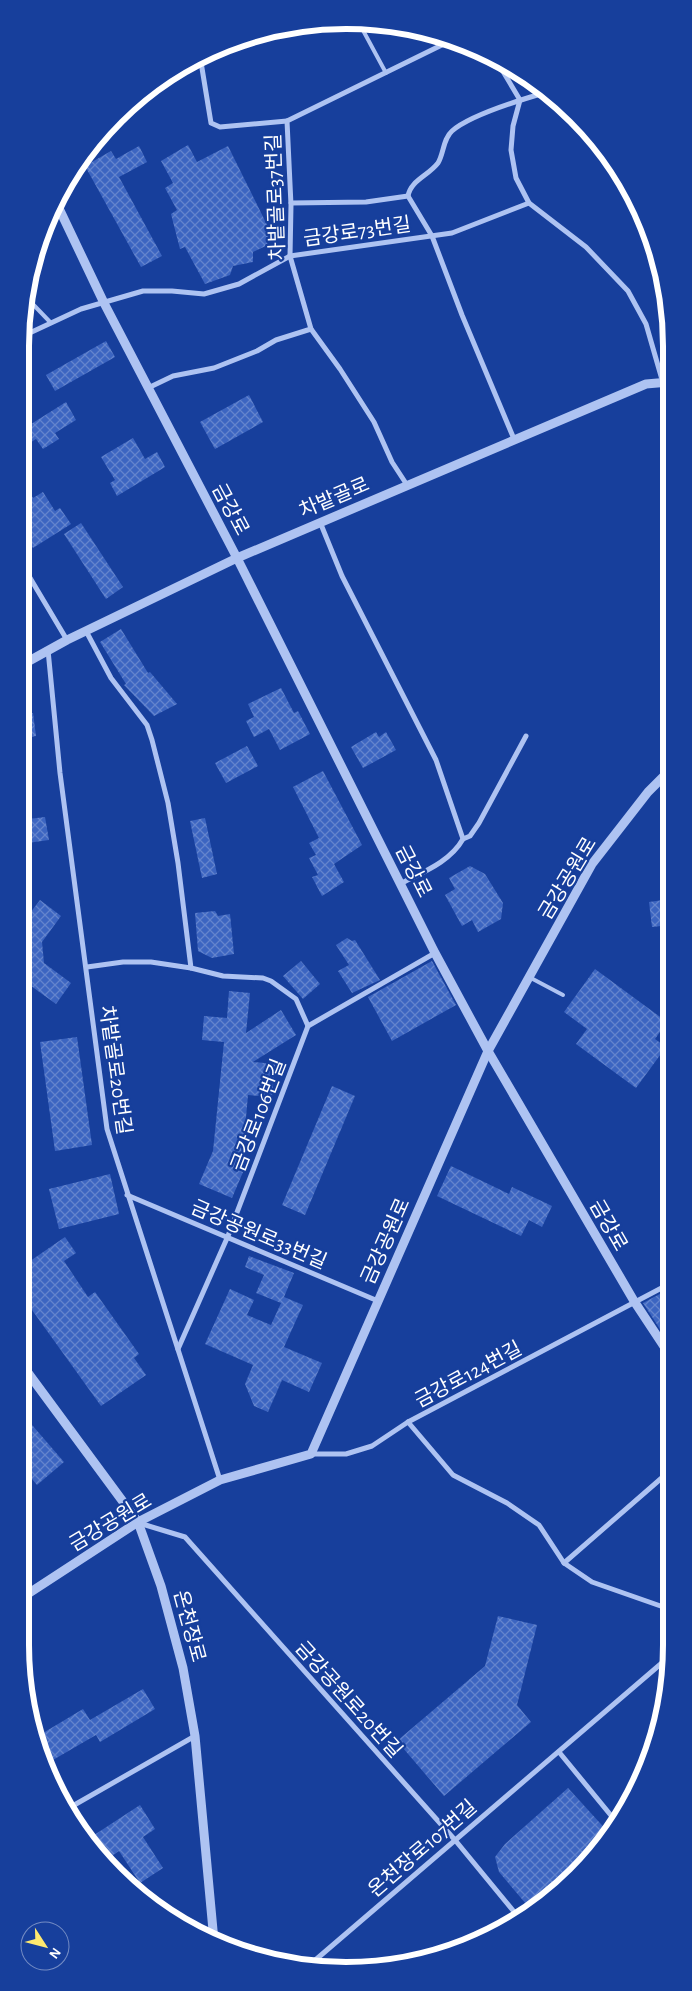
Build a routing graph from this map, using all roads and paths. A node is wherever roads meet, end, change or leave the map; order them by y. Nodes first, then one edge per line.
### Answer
1 (362, 29) edge
2 (443, 44) edge
3 (201, 64) edge
4 (502, 69) edge
5 (386, 73) junction
6 (539, 94) edge
7 (520, 100) junction
8 (287, 121) junction
9 (408, 196) junction
10 (291, 203) junction
11 (529, 203) junction
12 (60, 210) edge
13 (432, 236) junction
14 (290, 256) junction
15 (31, 303) edge
16 (104, 303) junction
17 (51, 323) junction
18 (311, 329) junction
19 (29, 333) edge
20 (663, 374) edge
21 (663, 383) edge
22 (147, 388) junction
23 (514, 439) junction
24 (407, 484) junction
25 (320, 522) junction
26 (237, 558) junction
27 (29, 576) edge
28 (86, 630) junction
29 (67, 640) junction
30 (48, 650) junction
31 (29, 661) edge
32 (526, 736) dead end
33 (663, 777) edge
34 (463, 839) junction
35 (400, 884) junction
36 (435, 953) junction
37 (87, 967) junction
38 (191, 968) junction
39 (529, 977) junction
40 (563, 994) dead end
41 (308, 1026) junction
42 (488, 1051) junction
43 (127, 1196) junction
44 (228, 1236) junction
45 (663, 1287) edge
46 (378, 1301) junction
47 (634, 1301) junction
48 (663, 1345) edge
49 (178, 1350) junction
50 (29, 1374) edge
51 (408, 1422) junction
52 (311, 1454) junction
53 (663, 1476) edge
54 (220, 1480) junction
55 (138, 1522) junction
56 (564, 1563) junction
57 (29, 1593) edge
58 (663, 1607) edge
59 (663, 1662) edge
60 (195, 1736) junction
61 (558, 1752) junction
62 (72, 1806) edge
63 (612, 1817) edge
64 (455, 1840) junction
65 (515, 1913) edge
66 (213, 1933) edge
67 (314, 1961) edge

1 - 5 lane
2 - 5 street, 차밭골로37번길
3 - 8 street
4 - 7 street
5 - 8 street, 차밭골로37번길
6 - 7 street
7 - 9 street
7 - 11 street
8 - 10 street, 차밭골로37번길
9 - 10 street
9 - 13 street
10 - 14 street, 차밭골로37번길
11 - 13 street, 금강로73번길
11 - 20 street
12 - 16 street, 금강로
13 - 14 street, 금강로73번길
13 - 23 street
14 - 16 street, 금강로73번길
14 - 18 street, 차밭골로37번길
15 - 17 lane
16 - 17 street, 금강로73번길
16 - 22 street, 금강로
17 - 19 street, 금강로73번길
18 - 22 street
18 - 24 street, 차밭골로37번길
21 - 23 street, 차밭골로
22 - 26 street, 금강로
23 - 24 street, 차밭골로
24 - 25 street, 차밭골로
25 - 26 street, 차밭골로
25 - 34 street
26 - 28 street, 차밭골로
26 - 35 street, 금강로
27 - 29 street
28 - 29 street, 차밭골로
28 - 38 street
29 - 30 street, 차밭골로
30 - 31 street, 차밭골로
30 - 37 street, 차밭골로20번길
32 - 34 street
33 - 39 street, 금강공원로
34 - 35 street
35 - 36 street, 금강로
36 - 41 street
36 - 42 street, 금강로
37 - 38 street
37 - 43 street, 차밭골로20번길
38 - 41 street
39 - 40 lane
39 - 42 street, 금강공원로
41 - 44 street, 금강로106번길
42 - 46 street, 금강공원로
42 - 47 street, 금강로
43 - 44 street, 금강공원로33번길
43 - 49 street, 차밭골로20번길
44 - 46 street, 금강공원로33번길
44 - 49 street, 금강로106번길
45 - 47 street, 금강로124번길
46 - 52 street, 금강공원로
47 - 48 street, 금강로
47 - 51 street, 금강로124번길
49 - 54 street, 차밭골로20번길
50 - 55 street, 온천장로
51 - 52 street, 금강로124번길
51 - 56 street
52 - 54 street, 금강공원로
53 - 56 street
54 - 55 street, 금강공원로
55 - 57 street, 금강공원로
55 - 60 street, 온천장로
55 - 64 street, 금강공원로20번길
56 - 58 street
59 - 61 street, 온천장로107번길
60 - 62 street
60 - 66 street, 온천장로
61 - 63 street
61 - 64 street, 온천장로107번길
64 - 65 street, 금강공원로20번길
64 - 67 street, 온천장로107번길

